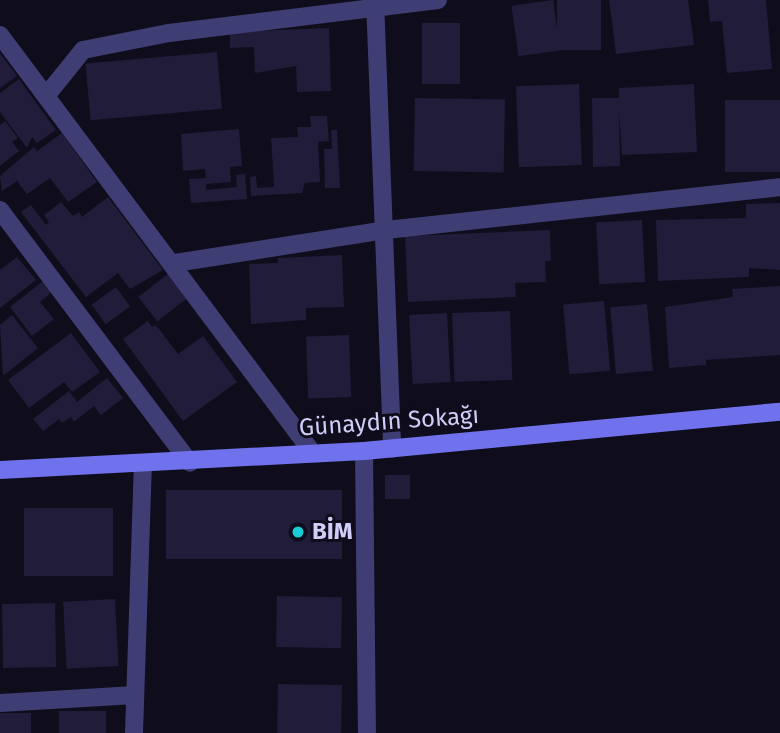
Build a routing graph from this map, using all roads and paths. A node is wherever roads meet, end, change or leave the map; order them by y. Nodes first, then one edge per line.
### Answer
1 (438, 0) edge
2 (377, 5) edge
3 (0, 35) edge
4 (46, 96) junction
5 (780, 187) edge
6 (0, 210) edge
7 (386, 230) junction
8 (175, 263) junction
9 (780, 412) edge
10 (392, 449) junction
11 (364, 451) junction
12 (312, 452) junction
13 (190, 463) junction
14 (143, 466) junction
15 (0, 470) edge
16 (135, 695) junction
17 (0, 703) edge
18 (134, 733) edge
19 (367, 733) edge

1 - 2 street
2 - 4 street
2 - 7 street
3 - 4 street
4 - 8 street
5 - 7 street
6 - 13 street
7 - 8 street
7 - 10 street
8 - 12 street
9 - 10 street, Günaydın Sokağı
10 - 11 street, Günaydın Sokağı
11 - 12 street, Günaydın Sokağı
11 - 19 street
12 - 13 street, Günaydın Sokağı
13 - 14 street, Günaydın Sokağı
14 - 15 street, Günaydın Sokağı
14 - 16 street
16 - 17 street
16 - 18 street

